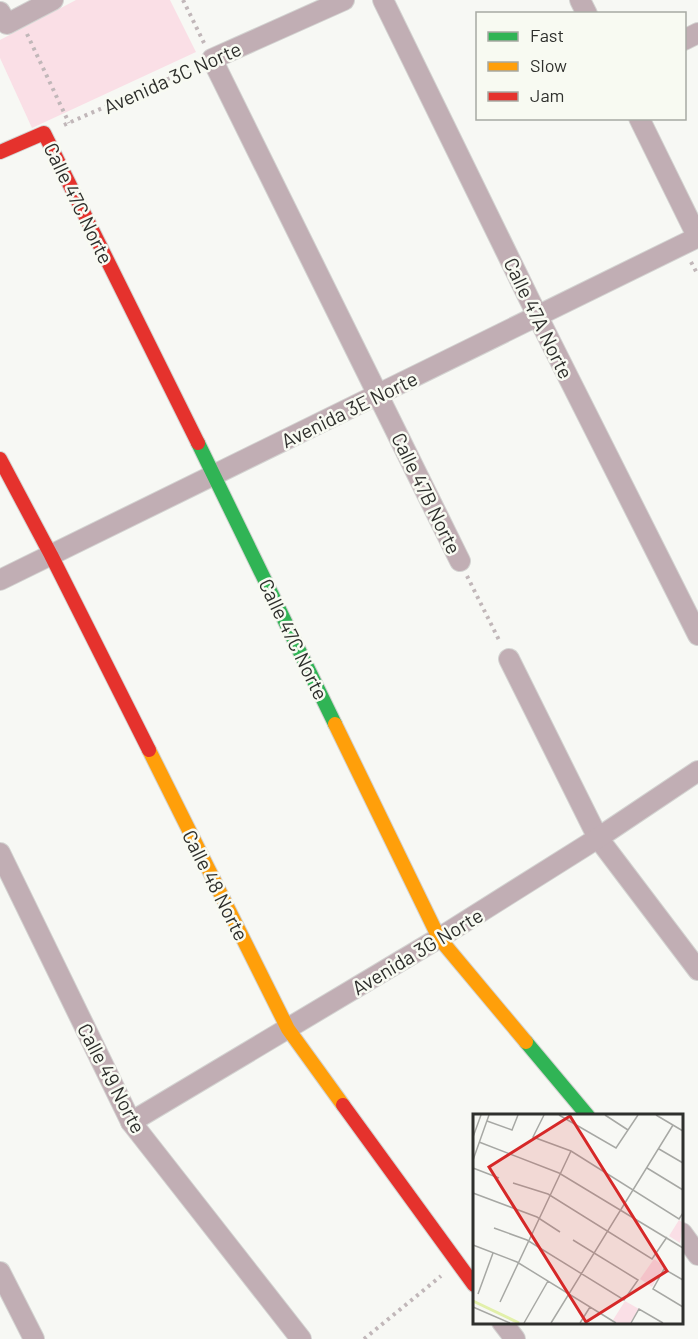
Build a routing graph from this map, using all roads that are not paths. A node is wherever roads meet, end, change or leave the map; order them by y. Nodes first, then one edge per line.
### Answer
1 (53, 0) edge
2 (344, 0) edge
3 (383, 0) edge
4 (9, 18) edge
5 (212, 59) joint
6 (640, 120) edge
7 (0, 153) edge
8 (698, 238) edge
9 (538, 317) junction
10 (378, 395) junction
11 (0, 459) edge
12 (214, 474) junction
13 (51, 555) junction
14 (460, 561) road end
15 (0, 580) edge
16 (698, 635) edge
17 (509, 659) road end
18 (698, 771) edge
19 (598, 838) junction
20 (0, 853) edge
21 (439, 938) junction
22 (698, 970) edge
23 (288, 1029) junction
24 (586, 1114) edge
25 (131, 1122) junction
26 (683, 1236) edge
27 (698, 1255) edge
28 (0, 1272) edge
29 (473, 1284) edge
30 (503, 1324) edge
31 (33, 1339) edge
32 (301, 1339) edge
33 (515, 1339) edge

1 - 4 street
2 - 5 street, Avenida 3C Norte
3 - 9 street, Calle 47A Norte
5 - 10 street, Calle 47B Norte
6 - 8 street
7 - 12 street, Calle 47C Norte
8 - 9 street, Avenida 3E Norte
9 - 10 street, Avenida 3E Norte
9 - 16 street, Calle 47A Norte
10 - 12 street, Avenida 3E Norte
10 - 14 street, Calle 47B Norte
11 - 13 street, Calle 48 Norte
12 - 13 street, Avenida 3E Norte
12 - 21 street, Calle 47C Norte
13 - 15 street, Avenida 3E Norte
13 - 23 street, Calle 48 Norte
17 - 19 street
18 - 19 street, Avenida 3G Norte
19 - 21 street, Avenida 3G Norte
19 - 22 street
20 - 25 street, Calle 49 Norte
21 - 23 street, Avenida 3G Norte
21 - 24 street, Calle 47C Norte
23 - 25 street, Avenida 3G Norte
23 - 29 street, Calle 48 Norte
25 - 32 street, Calle 49 Norte
26 - 27 street
28 - 31 street
30 - 33 street

